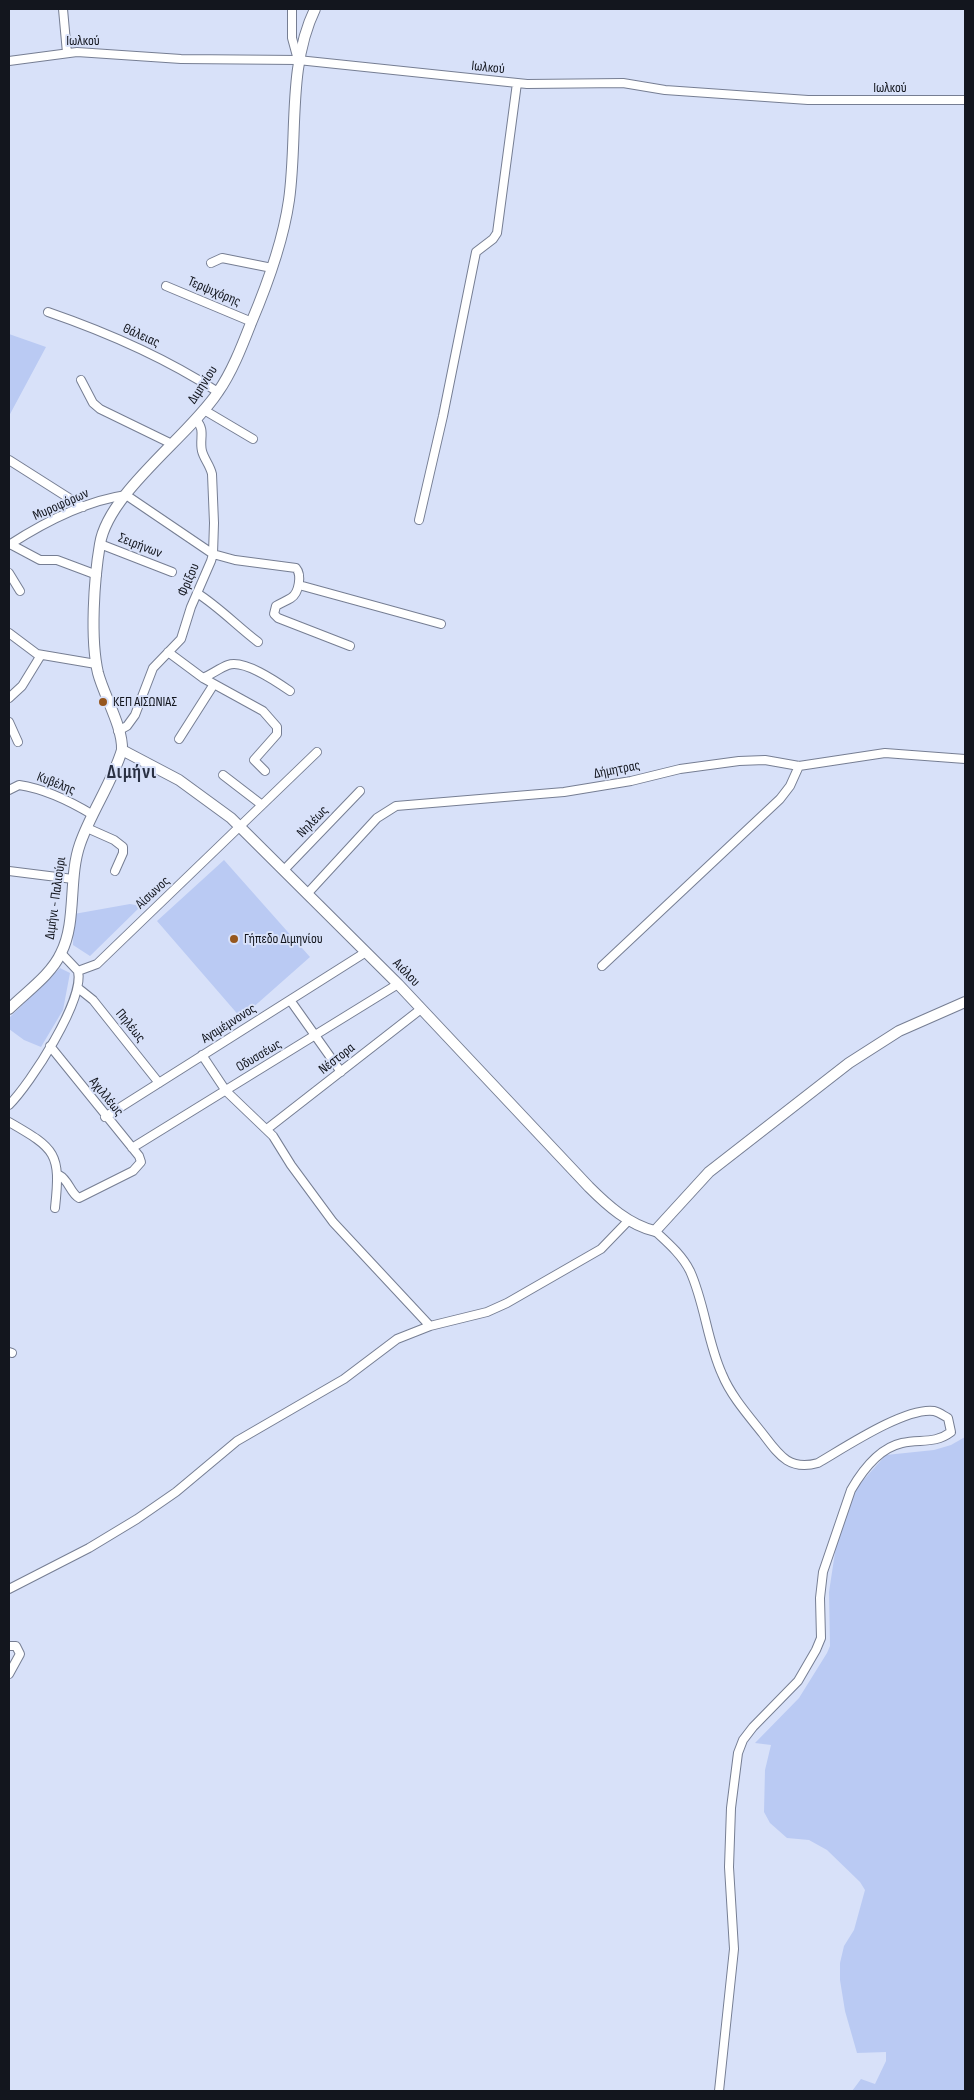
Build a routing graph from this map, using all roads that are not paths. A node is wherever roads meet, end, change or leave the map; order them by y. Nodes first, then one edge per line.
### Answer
1 (63, 9) edge
2 (292, 9) edge
3 (315, 9) edge
4 (67, 53) junction
5 (298, 60) junction
6 (9, 61) edge
7 (517, 83) junction
8 (965, 100) edge
9 (211, 263) dead end
10 (272, 268) junction
11 (166, 286) dead end
12 (48, 312) dead end
13 (252, 322) junction
14 (81, 380) dead end
15 (218, 392) junction
16 (204, 410) junction
17 (196, 420) junction
18 (253, 439) dead end
19 (172, 444) junction
20 (9, 460) edge
21 (126, 495) junction
22 (83, 507) junction
23 (419, 520) dead end
24 (9, 544) edge
25 (100, 544) junction
26 (213, 554) junction
27 (172, 572) dead end
28 (9, 573) edge
29 (97, 574) junction
30 (298, 585) junction
31 (20, 591) dead end
32 (197, 593) junction
33 (441, 624) dead end
34 (9, 633) edge
35 (258, 642) dead end
36 (350, 646) dead end
37 (168, 652) junction
38 (41, 655) junction
39 (96, 664) junction
40 (203, 678) junction
41 (214, 684) junction
42 (290, 691) dead end
43 (9, 698) edge
44 (9, 722) edge
45 (118, 731) junction
46 (179, 739) dead end
47 (18, 742) dead end
48 (122, 750) junction
49 (317, 752) dead end
50 (965, 759) edge
51 (799, 766) junction
52 (265, 771) dead end
53 (223, 775) dead end
54 (9, 790) edge
55 (360, 791) dead end
56 (262, 805) junction
57 (92, 815) junction
58 (240, 826) junction
59 (87, 828) junction
60 (284, 870) junction
61 (9, 871) edge
62 (115, 871) dead end
63 (73, 879) junction
64 (307, 894) junction
65 (366, 952) junction
66 (61, 953) junction
67 (602, 966) dead end
68 (78, 970) junction
69 (398, 984) junction
70 (78, 988) junction
71 (290, 1000) junction
72 (965, 1002) edge
73 (9, 1009) edge
74 (422, 1010) junction
75 (316, 1036) junction
76 (50, 1046) junction
77 (202, 1055) junction
78 (341, 1072) junction
79 (159, 1083) junction
80 (226, 1091) junction
81 (9, 1105) edge
82 (105, 1116) junction
83 (9, 1122) edge
84 (267, 1129) junction
85 (132, 1148) junction
86 (59, 1175) junction
87 (55, 1208) dead end
88 (629, 1220) junction
89 (655, 1231) junction
90 (430, 1326) junction
91 (9, 1589) edge
92 (9, 1646) edge
93 (9, 1674) edge
94 (719, 2091) edge

1 - 4 street
2 - 5 street
3 - 5 street, Διμηνίου
4 - 5 street, Ιωλκού
4 - 6 street, Ιωλκού
5 - 7 street, Ιωλκού
5 - 10 street, Διμηνίου
7 - 8 street, Ιωλκού
7 - 23 street
9 - 10 street
10 - 13 street, Διμηνίου
11 - 13 street, Τερψιχόρης
12 - 15 street, Θάλειας
13 - 15 street, Διμηνίου
14 - 19 street
15 - 16 street, Διμηνίου
16 - 17 street, Διμηνίου
16 - 18 street
17 - 19 street, Διμηνίου
17 - 26 street, Φρίξου
19 - 21 street, Διμηνίου
20 - 22 street
21 - 22 street, Μυροφόρων
21 - 25 street, Διμηνίου
21 - 26 street
22 - 24 street, Μυροφόρων
24 - 29 street
25 - 27 street, Σειρήνων
25 - 29 street, Διμηνίου
26 - 30 street
26 - 32 street, Φρίξου
28 - 31 street
29 - 39 street, Διμηνίου
30 - 33 street
30 - 36 street
32 - 35 street
32 - 37 street, Φρίξου
34 - 38 street
37 - 40 street
37 - 45 street, Φρίξου
38 - 39 street
38 - 43 street
39 - 45 street, Διμηνίου
40 - 41 street
40 - 42 street
41 - 46 street
41 - 52 street
44 - 47 street
45 - 48 street, Διμηνίου
48 - 57 street, Διμήνι - Παλιούρι
48 - 58 street, Αιόλου
49 - 56 street, Αίσωνος
50 - 51 street, Δήμητρας
51 - 64 street, Δήμητρας
51 - 67 street
53 - 56 street
54 - 57 street, Κυβέλης
55 - 60 street, Νηλέως
56 - 58 street, Αίσωνος
57 - 59 street, Διμήνι - Παλιούρι
58 - 60 street, Αιόλου
58 - 68 street, Αίσωνος
59 - 62 street
59 - 63 street, Διμήνι - Παλιούρι
60 - 64 street, Αιόλου
61 - 63 street
63 - 66 street, Διμήνι - Παλιούρι
64 - 65 street, Αιόλου
65 - 69 street, Αιόλου
65 - 71 street, Αγαμέμνονος
66 - 68 street
66 - 73 street, Διμήνι - Παλιούρι
68 - 70 street
69 - 74 street, Αιόλου
69 - 75 street, Οδυσσέως
70 - 76 street
70 - 79 street, Πηλέως
71 - 75 street
71 - 77 street, Αγαμέμνονος
72 - 89 street
74 - 78 street, Νέστορα
74 - 88 street, Αιόλου
75 - 78 street
75 - 80 street, Οδυσσέως
76 - 81 street
76 - 82 street, Αχιλλέως
77 - 79 street, Αγαμέμνονος
77 - 80 street
78 - 84 street, Νέστορα
79 - 82 street, Αγαμέμνονος
80 - 84 street
80 - 85 street, Οδυσσέως
82 - 85 street, Αχιλλέως
83 - 86 street
84 - 90 street
85 - 86 street, Αχιλλέως
86 - 87 street
88 - 89 street, Αιόλου
88 - 90 street
89 - 94 street
90 - 91 street
92 - 93 street

